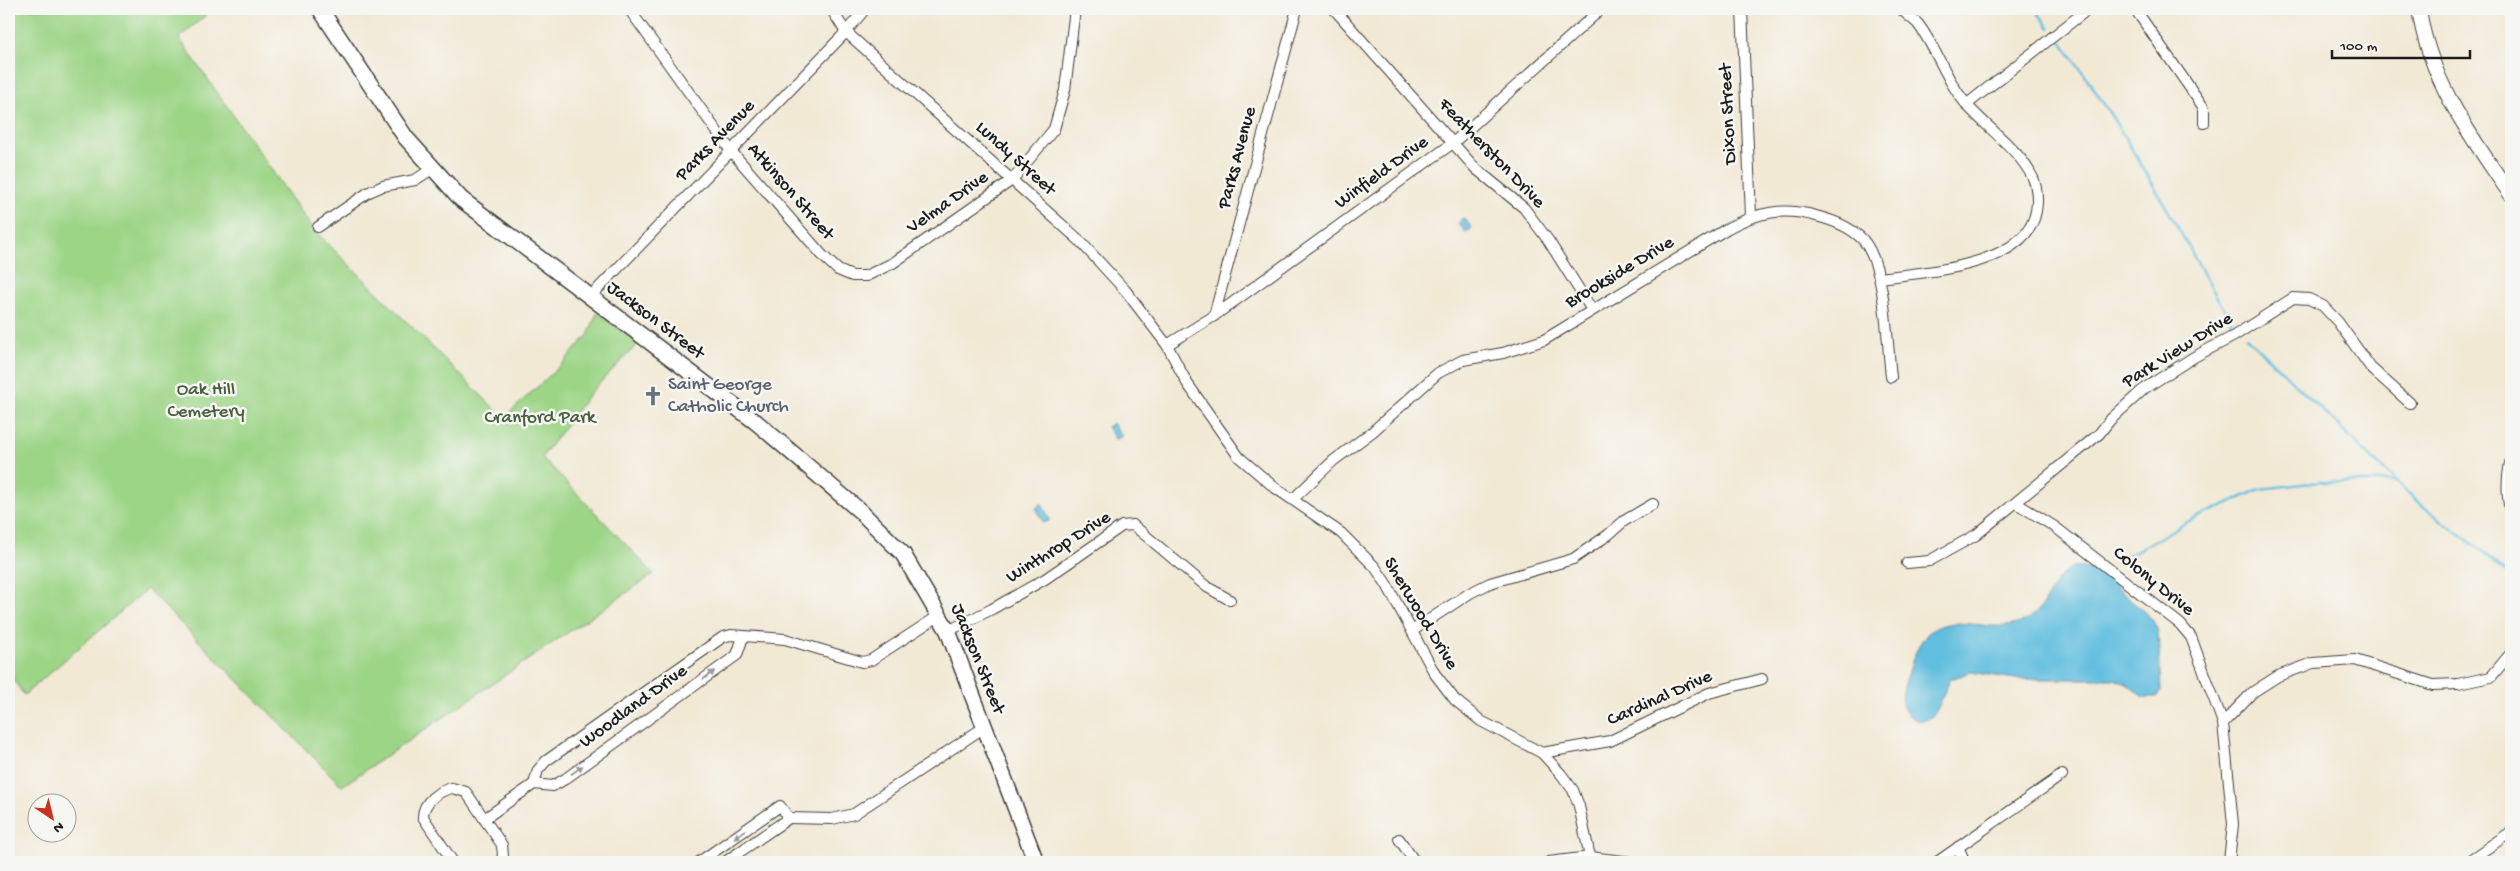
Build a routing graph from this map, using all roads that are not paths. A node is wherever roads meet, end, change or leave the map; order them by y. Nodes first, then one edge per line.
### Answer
1 (320, 9) edge
2 (629, 9) edge
3 (831, 9) edge
4 (865, 9) edge
5 (1075, 9) edge
6 (1297, 9) edge
7 (1334, 9) edge
8 (1601, 9) edge
9 (1742, 9) edge
10 (1901, 9) edge
11 (2088, 9) edge
12 (2135, 9) edge
13 (2419, 9) edge
14 (846, 32) junction
15 (1966, 104) junction
16 (2204, 123) dead end
17 (1453, 143) junction
18 (731, 151) junction
19 (432, 169) junction
20 (1012, 180) junction
21 (2511, 195) edge
22 (1751, 216) junction
23 (318, 227) dead end
24 (842, 272) joint
25 (1879, 278) junction
26 (590, 297) junction
27 (1592, 310) junction
28 (1214, 316) junction
29 (1167, 345) junction
30 (1892, 378) dead end
31 (2410, 403) dead end
32 (2511, 459) edge
33 (1294, 499) junction
34 (2016, 503) junction
35 (1653, 504) dead end
36 (2511, 512) edge
37 (1907, 563) dead end
38 (1230, 600) dead end
39 (940, 615) junction
40 (948, 631) junction
41 (1412, 631) junction
42 (743, 637) junction
43 (2511, 653) edge
44 (1762, 679) dead end
45 (2224, 723) junction
46 (983, 728) junction
47 (1542, 753) junction
48 (2062, 774) dead end
49 (534, 784) junction
50 (789, 818) junction
51 (484, 819) junction
52 (2511, 832) edge
53 (1399, 839) dead end
54 (1958, 847) junction
55 (1590, 856) junction
56 (453, 862) edge
57 (500, 862) edge
58 (700, 862) edge
59 (725, 862) edge
60 (1036, 862) edge
61 (1415, 862) edge
62 (1549, 862) edge
63 (1631, 862) edge
64 (1937, 862) edge
65 (1964, 862) edge
66 (2229, 862) edge
67 (2467, 862) edge

1 - 19 main road, Jackson Street
2 - 18 street, Atkinson Street
3 - 14 street, Lundy Street
4 - 14 street, Parks Avenue
5 - 20 street, Velma Drive
6 - 28 street, Parks Avenue
7 - 17 street, Featherston Drive
8 - 17 street, Winfield Drive
9 - 22 street, Dixon Street
10 - 15 street
11 - 15 street
12 - 16 street
13 - 21 street
14 - 18 street, Parks Avenue
14 - 20 street, Lundy Street
15 - 25 street
17 - 27 street, Featherston Drive
17 - 28 street, Winfield Drive
18 - 24 street, Atkinson Street
18 - 26 street, Parks Avenue
19 - 23 street
19 - 26 main road, Jackson Street
20 - 24 street, Velma Drive
20 - 29 street, Lundy Street
22 - 25 street, Brookside Drive
22 - 27 street, Brookside Drive
25 - 30 street, Brookside Drive
26 - 39 main road, Jackson Street
27 - 33 street, Brookside Drive
28 - 29 street, Winfield Drive
29 - 33 street, Sherwood Drive
31 - 34 street, Park View Drive
32 - 36 street
33 - 41 street, Sherwood Drive
34 - 37 street, Park View Drive
34 - 45 street, Colony Drive
35 - 41 street
38 - 40 street, Winthrop Drive
39 - 40 main road, Jackson Street
39 - 42 street, Woodland Drive
40 - 46 main road, Jackson Street
41 - 47 street, Sherwood Drive
42 - 49 street, Woodland Drive
49 -> 42 street, Woodland Drive
43 - 45 street
44 - 47 street, Cardinal Drive
45 - 66 street, Colony Drive
46 - 50 street
46 - 60 main road, Jackson Street
47 - 55 street, Sherwood Drive
48 - 54 street
49 - 51 street, Woodland Drive
50 -> 58 street
50 - 59 street
51 - 56 street
51 - 57 street
52 - 67 street
53 - 61 street
54 - 64 street
54 - 65 street
55 - 62 street
55 - 63 street

